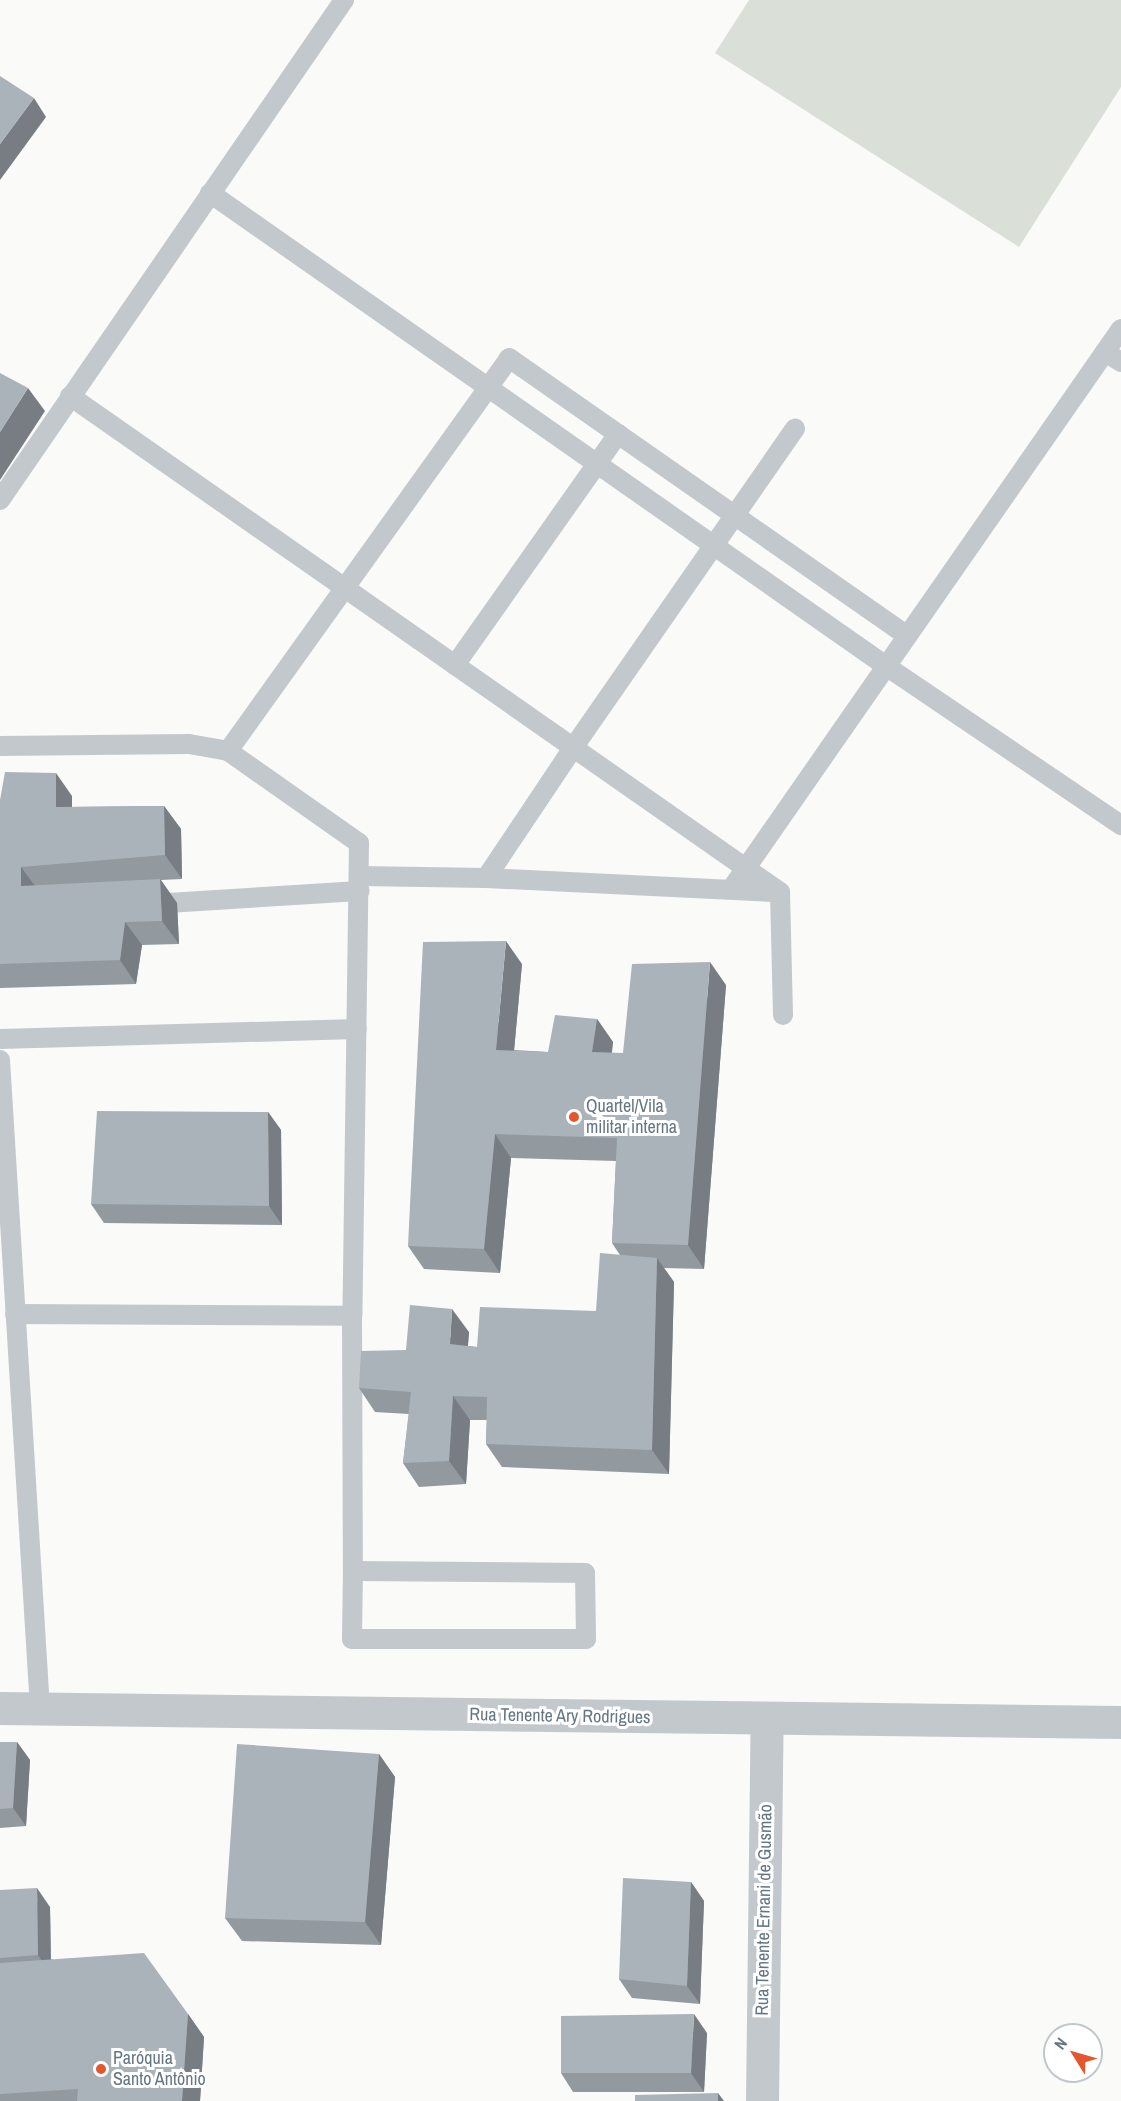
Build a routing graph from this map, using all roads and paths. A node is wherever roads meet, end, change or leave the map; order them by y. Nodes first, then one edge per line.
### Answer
1 (344, 0) edge
2 (210, 193) junction
3 (1121, 329) edge
4 (1113, 357) edge
5 (488, 387) junction
6 (70, 396) junction
7 (795, 429) dead end
8 (618, 434) junction
9 (597, 464) junction
10 (0, 500) edge
11 (735, 516) junction
12 (714, 546) junction
13 (345, 588) junction
14 (907, 636) junction
15 (455, 665) junction
16 (886, 666) junction
17 (0, 746) edge
18 (573, 748) junction
19 (228, 752) junction
20 (1121, 825) edge
21 (745, 868) junction
22 (486, 878) junction
23 (360, 884) junction
24 (732, 888) junction
25 (780, 892) junction
26 (133, 905) edge
27 (783, 1015) dead end
28 (357, 1029) junction
29 (0, 1039) edge
30 (0, 1060) edge
31 (15, 1314) junction
32 (352, 1316) junction
33 (353, 1571) junction
34 (0, 1708) edge
35 (40, 1709) junction
36 (767, 1719) junction
37 (1121, 1722) edge
38 (762, 2101) edge

1 - 2 lane
2 - 5 lane
2 - 6 lane
3 - 4 lane
4 - 14 lane
5 - 8 lane
5 - 9 lane
5 - 13 lane
6 - 10 lane
6 - 13 lane
7 - 11 lane
8 - 9 lane
8 - 11 lane
9 - 12 lane
9 - 15 lane
11 - 12 lane
11 - 14 lane
12 - 16 lane
12 - 18 lane
13 - 15 lane
13 - 19 lane
14 - 16 lane
15 - 18 lane
16 - 20 lane
16 - 21 lane
17 - 19 lane
18 - 21 lane
18 - 22 lane
19 - 23 lane
21 - 24 lane
21 - 25 lane
22 - 23 lane
22 - 24 lane
23 - 26 lane
23 - 28 lane
24 - 25 lane
25 - 27 lane
28 - 29 lane
28 - 32 lane
30 - 31 lane
31 - 32 lane
31 - 35 lane
32 - 33 lane
33 - 33 lane
34 - 35 street, Rua Tenente Ary Rodrigues
35 - 36 street, Rua Tenente Ary Rodrigues
36 - 37 street, Rua Tenente Ary Rodrigues
36 - 38 street, Rua Tenente Ernani de Gusmão

